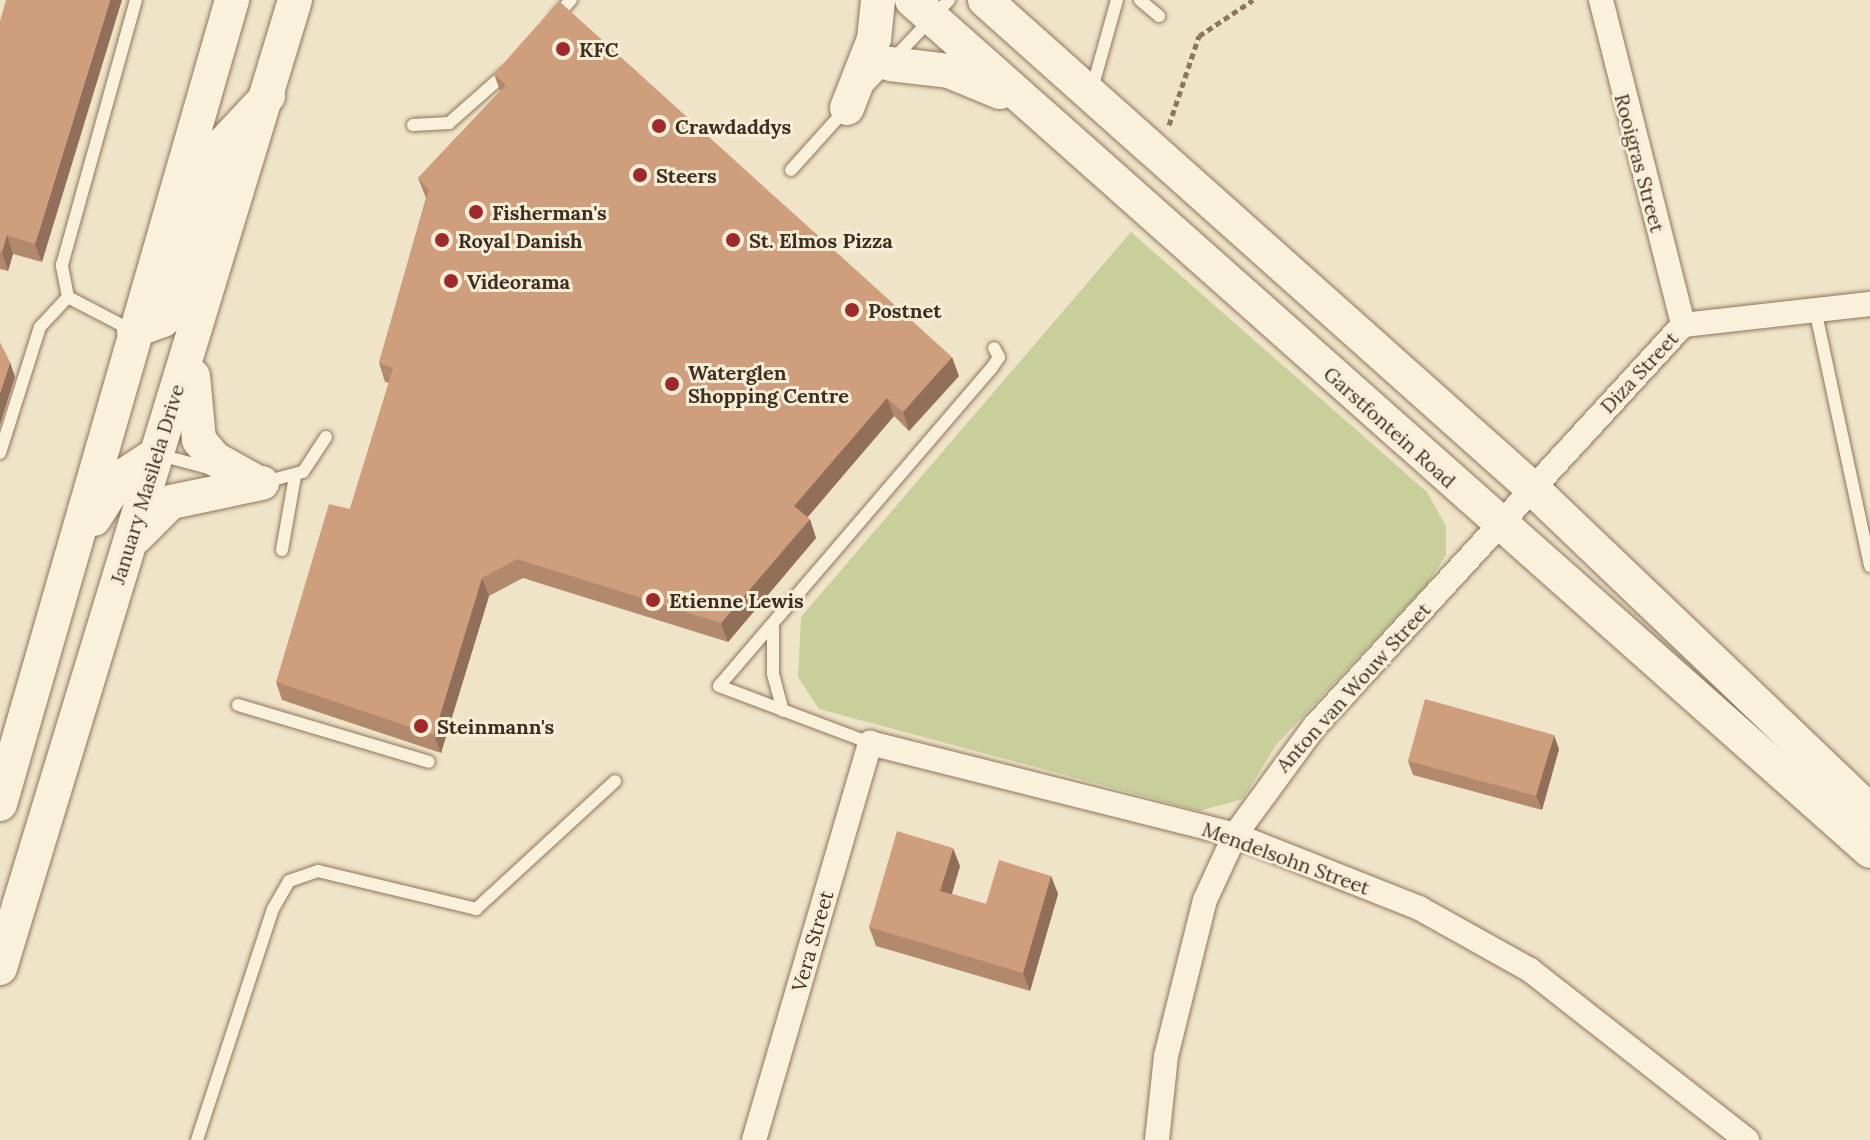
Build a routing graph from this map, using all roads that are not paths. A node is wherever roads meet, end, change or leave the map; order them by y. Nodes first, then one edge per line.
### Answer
1 (136, 0) edge
2 (232, 0) edge
3 (295, 0) edge
4 (571, 0) edge
5 (878, 0) edge
6 (985, 0) edge
7 (1117, 0) edge
8 (1140, 0) edge
9 (1601, 0) edge
10 (931, 6) edge
11 (1159, 16) dead end
12 (540, 35) edge
13 (519, 58) edge
14 (890, 64) junction
15 (1090, 94) junction
16 (269, 96) junction
17 (1030, 105) junction
18 (847, 108) junction
19 (413, 125) dead end
20 (791, 170) dead end
21 (207, 292) junction
22 (68, 297) junction
23 (1870, 304) edge
24 (1815, 309) junction
25 (1683, 325) junction
26 (134, 331) junction
27 (994, 348) dead end
28 (326, 437) dead end
29 (0, 453) edge
30 (157, 454) junction
31 (295, 476) junction
32 (257, 481) junction
33 (1533, 489) junction
34 (1500, 525) junction
35 (282, 550) dead end
36 (125, 554) junction
37 (73, 558) junction
38 (1870, 566) edge
39 (773, 624) junction
40 (238, 705) dead end
41 (783, 711) junction
42 (870, 743) junction
43 (429, 762) edge
44 (615, 781) dead end
45 (0, 804) edge
46 (1870, 811) edge
47 (1235, 835) junction
48 (1870, 851) edge
49 (0, 968) edge
50 (197, 1140) edge
51 (754, 1140) edge
52 (1157, 1140) edge
53 (1747, 1140) edge

1 - 22 lane
2 - 26 main road
3 - 16 main road, January Masilela Drive
4 - 12 lane
5 - 18 main road
6 - 15 main road
7 - 15 lane
8 - 11 lane
9 - 25 street, Rooigras Street
10 - 14 lane
10 - 17 main road, Garstfontein Road
13 - 19 lane
14 - 17 main road
14 - 18 lane
15 - 33 main road
16 - 21 main road, January Masilela Drive
16 - 26 main road
17 - 34 main road, Garstfontein Road
18 - 20 lane
21 - 30 main road, January Masilela Drive
21 - 32 main road
22 - 26 lane
22 - 29 lane
23 - 24 street, Diza Street
24 - 25 street, Diza Street
24 - 38 lane
25 - 33 street, Diza Street
26 - 37 main road
27 - 39 lane
28 - 31 lane
30 - 32 lane
30 - 36 main road, January Masilela Drive
30 - 37 main road
31 - 32 lane
31 - 35 lane
32 - 36 main road
33 - 34 street, Anton van Wouw Street
33 - 46 main road
34 - 47 street, Anton van Wouw Street
34 - 48 main road, Garstfontein Road
36 - 49 main road, January Masilela Drive
37 - 45 main road
39 - 41 lane
39 - 41 lane, Mendelsohn Street
40 - 43 lane
41 - 42 lane, Mendelsohn Street
42 - 47 street, Mendelsohn Street
42 - 51 street, Vera Street
44 - 50 lane
47 - 52 street, Anton van Wouw Street
47 - 53 street, Mendelsohn Street

